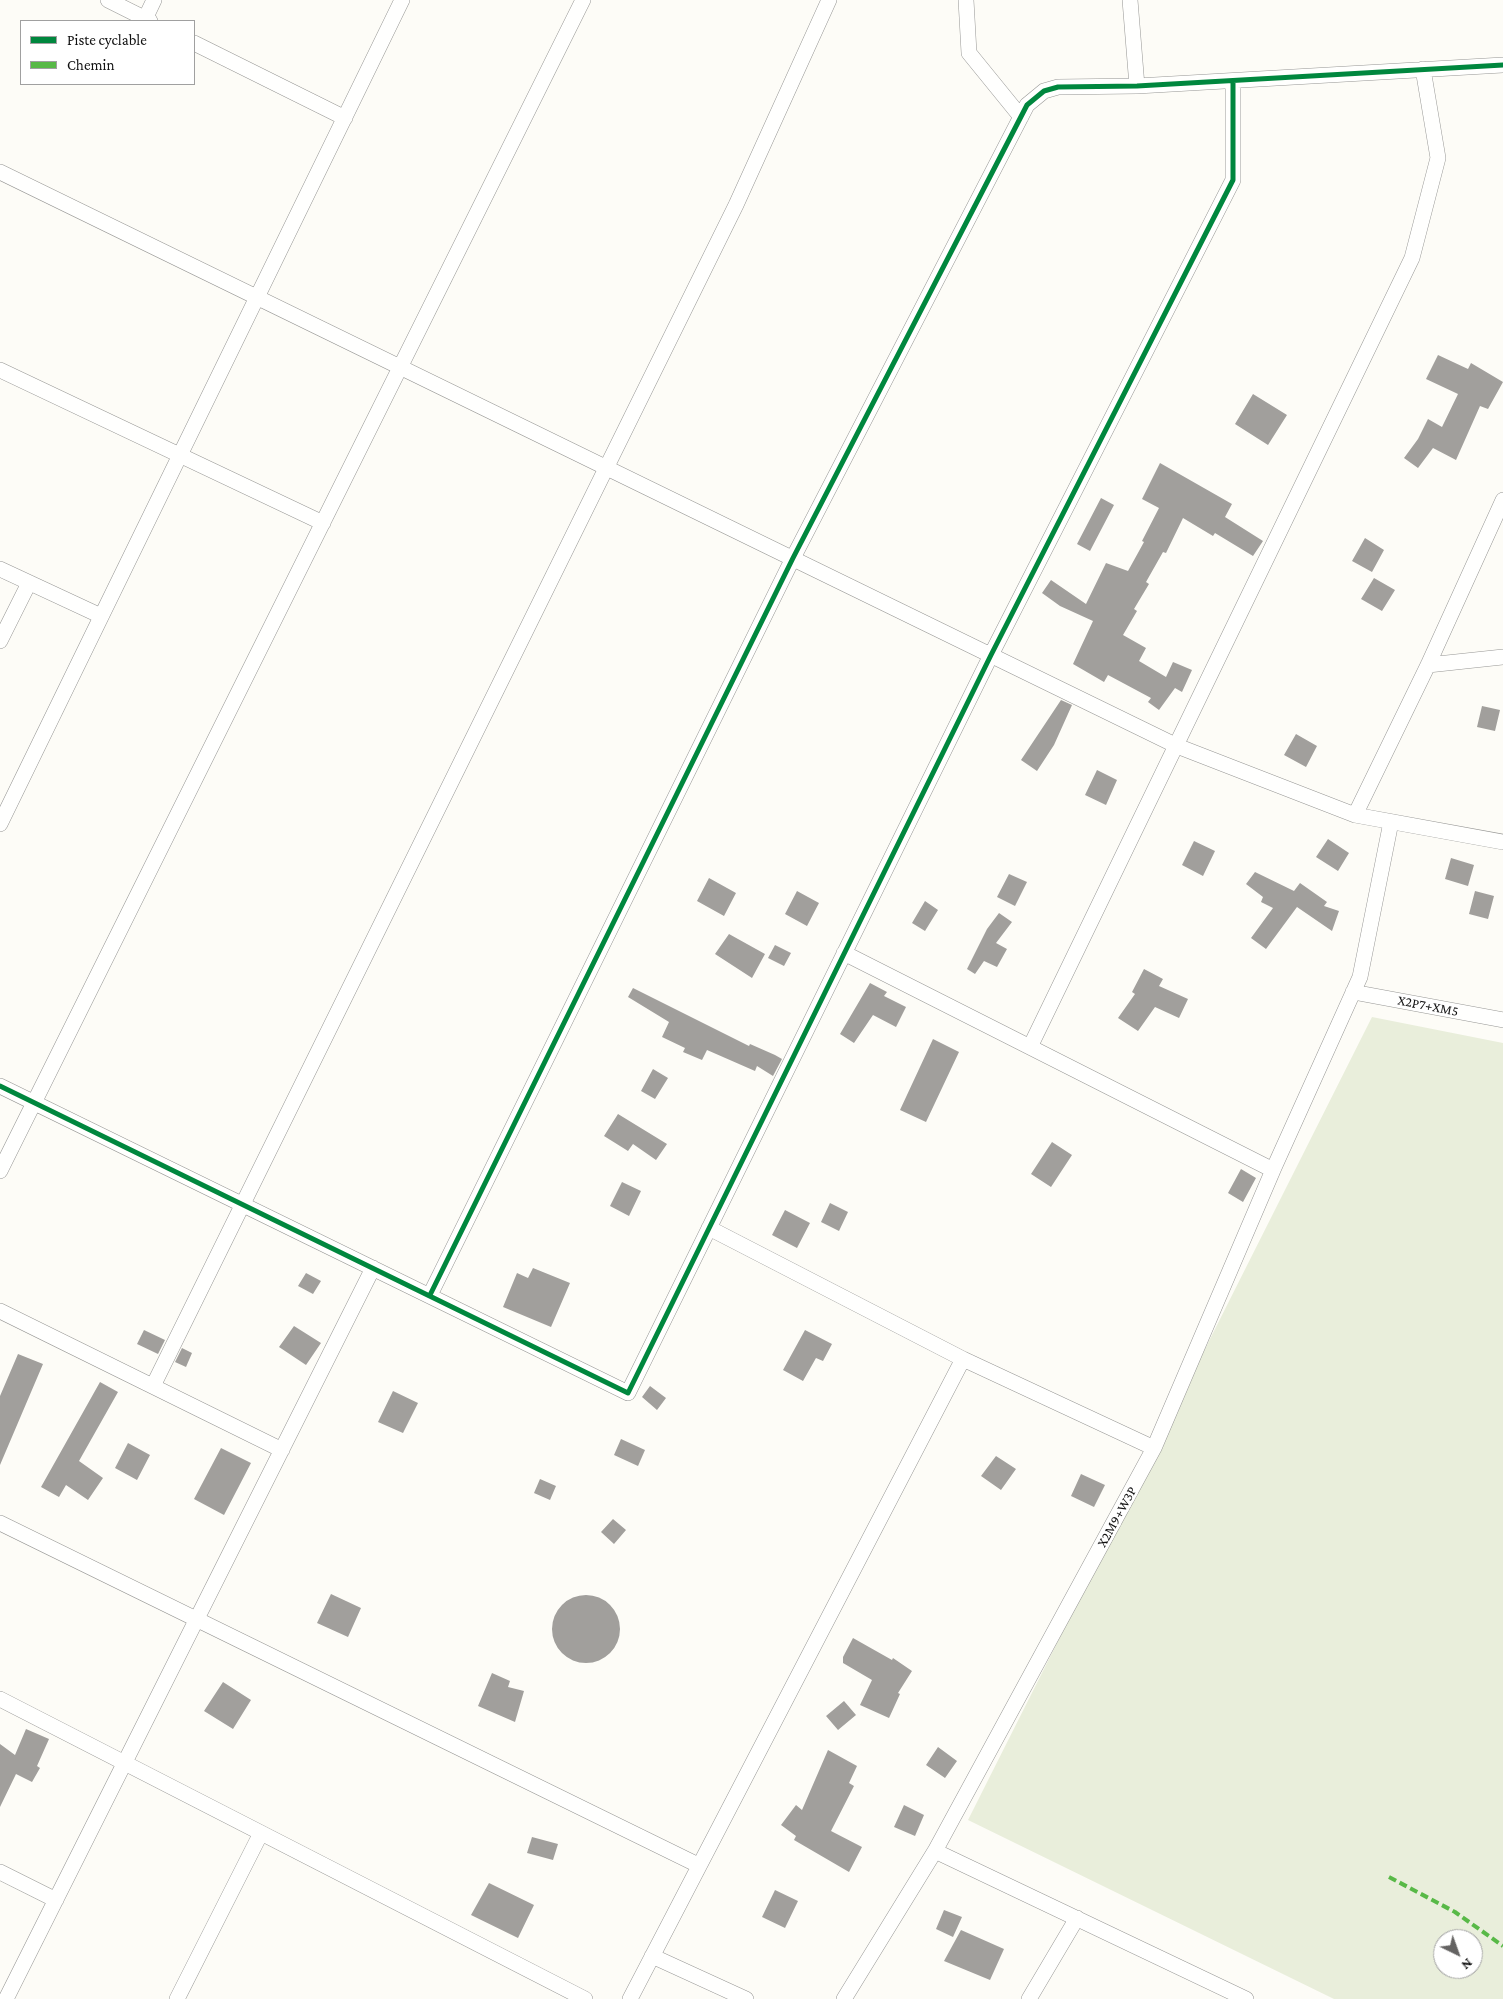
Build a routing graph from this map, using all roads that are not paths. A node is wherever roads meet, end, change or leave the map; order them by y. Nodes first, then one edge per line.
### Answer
1 (108, 0) edge
2 (154, 0) edge
3 (402, 0) edge
4 (583, 0) edge
5 (829, 0) edge
6 (966, 0) edge
7 (1130, 0) edge
8 (148, 20) edge
9 (195, 43) edge
10 (1503, 64) edge
11 (1423, 69) junction
12 (1233, 81) junction
13 (1138, 86) junction
14 (1021, 117) junction
15 (345, 118) junction
16 (0, 172) edge
17 (257, 297) junction
18 (400, 367) junction
19 (0, 370) edge
20 (180, 455) junction
21 (606, 467) junction
22 (1503, 500) edge
23 (323, 523) junction
24 (793, 558) junction
25 (0, 569) edge
26 (29, 582) junction
27 (102, 616) junction
28 (0, 641) edge
29 (990, 655) junction
30 (1503, 657) edge
31 (1428, 665) junction
32 (1177, 746) junction
33 (1355, 815) junction
34 (1391, 822) junction
35 (0, 824) edge
36 (1503, 842) edge
37 (844, 953) junction
38 (1353, 992) junction
39 (1503, 1020) edge
40 (1030, 1047) junction
41 (0, 1086) edge
42 (34, 1102) junction
43 (1273, 1170) junction
44 (0, 1171) edge
45 (244, 1205) junction
46 (709, 1228) junction
47 (373, 1268) junction
48 (430, 1295) junction
49 (0, 1311) edge
50 (963, 1359) junction
51 (153, 1386) junction
52 (1154, 1448) junction
53 (282, 1450) junction
54 (0, 1523) edge
55 (197, 1620) junction
56 (0, 1699) edge
57 (125, 1763) junction
58 (261, 1833) junction
59 (935, 1851) junction
60 (698, 1865) junction
61 (0, 1872) edge
62 (56, 1900) junction
63 (1077, 1918) junction
64 (652, 1956) junction
65 (6, 1999) edge
66 (177, 1999) edge
67 (585, 1999) edge
68 (630, 1999) edge
69 (746, 1999) edge
70 (844, 1999) edge
71 (1029, 1999) edge
72 (1246, 1999) edge

1 - 8 street
2 - 8 street
3 - 15 street
4 - 18 street
5 - 21 street
6 - 14 street
7 - 13 street
9 - 15 street
10 - 11 street
11 - 12 street
11 - 32 street
12 - 13 street
12 - 29 street
13 - 14 street
14 - 24 street
15 - 17 street
16 - 17 street
17 - 18 street
17 - 20 street
18 - 21 street
18 - 23 street
19 - 20 street
20 - 23 street
20 - 27 street
21 - 24 street
21 - 45 street
22 - 31 street
23 - 42 street
24 - 29 street
24 - 48 street
25 - 26 street
26 - 27 street
26 - 28 street
27 - 35 street
29 - 32 street
29 - 37 street
30 - 31 street
31 - 33 street
32 - 33 street
32 - 40 street
33 - 34 street
34 - 36 street
34 - 38 street, X2M9+W3P
37 - 40 street
37 - 46 street
38 - 39 street, X2P7+XM5
38 - 43 street, X2M9+W3P
40 - 43 street
41 - 42 street
42 - 44 street
42 - 45 street
43 - 52 street, X2M9+W3P
45 - 47 street
45 - 51 street
46 - 48 street
46 - 50 street
47 - 48 street
47 - 53 street
49 - 51 street
50 - 52 street
50 - 60 street
51 - 53 street
52 - 59 street, X2M9+W3P
53 - 55 street
54 - 55 street
55 - 57 street
55 - 60 street
56 - 57 street
57 - 58 street
57 - 62 street
58 - 66 street
58 - 67 street
59 - 63 street
59 - 70 street, X2M9+W3P
60 - 64 street
61 - 62 street
62 - 65 street
63 - 71 street
63 - 72 street
64 - 68 street
64 - 69 street

